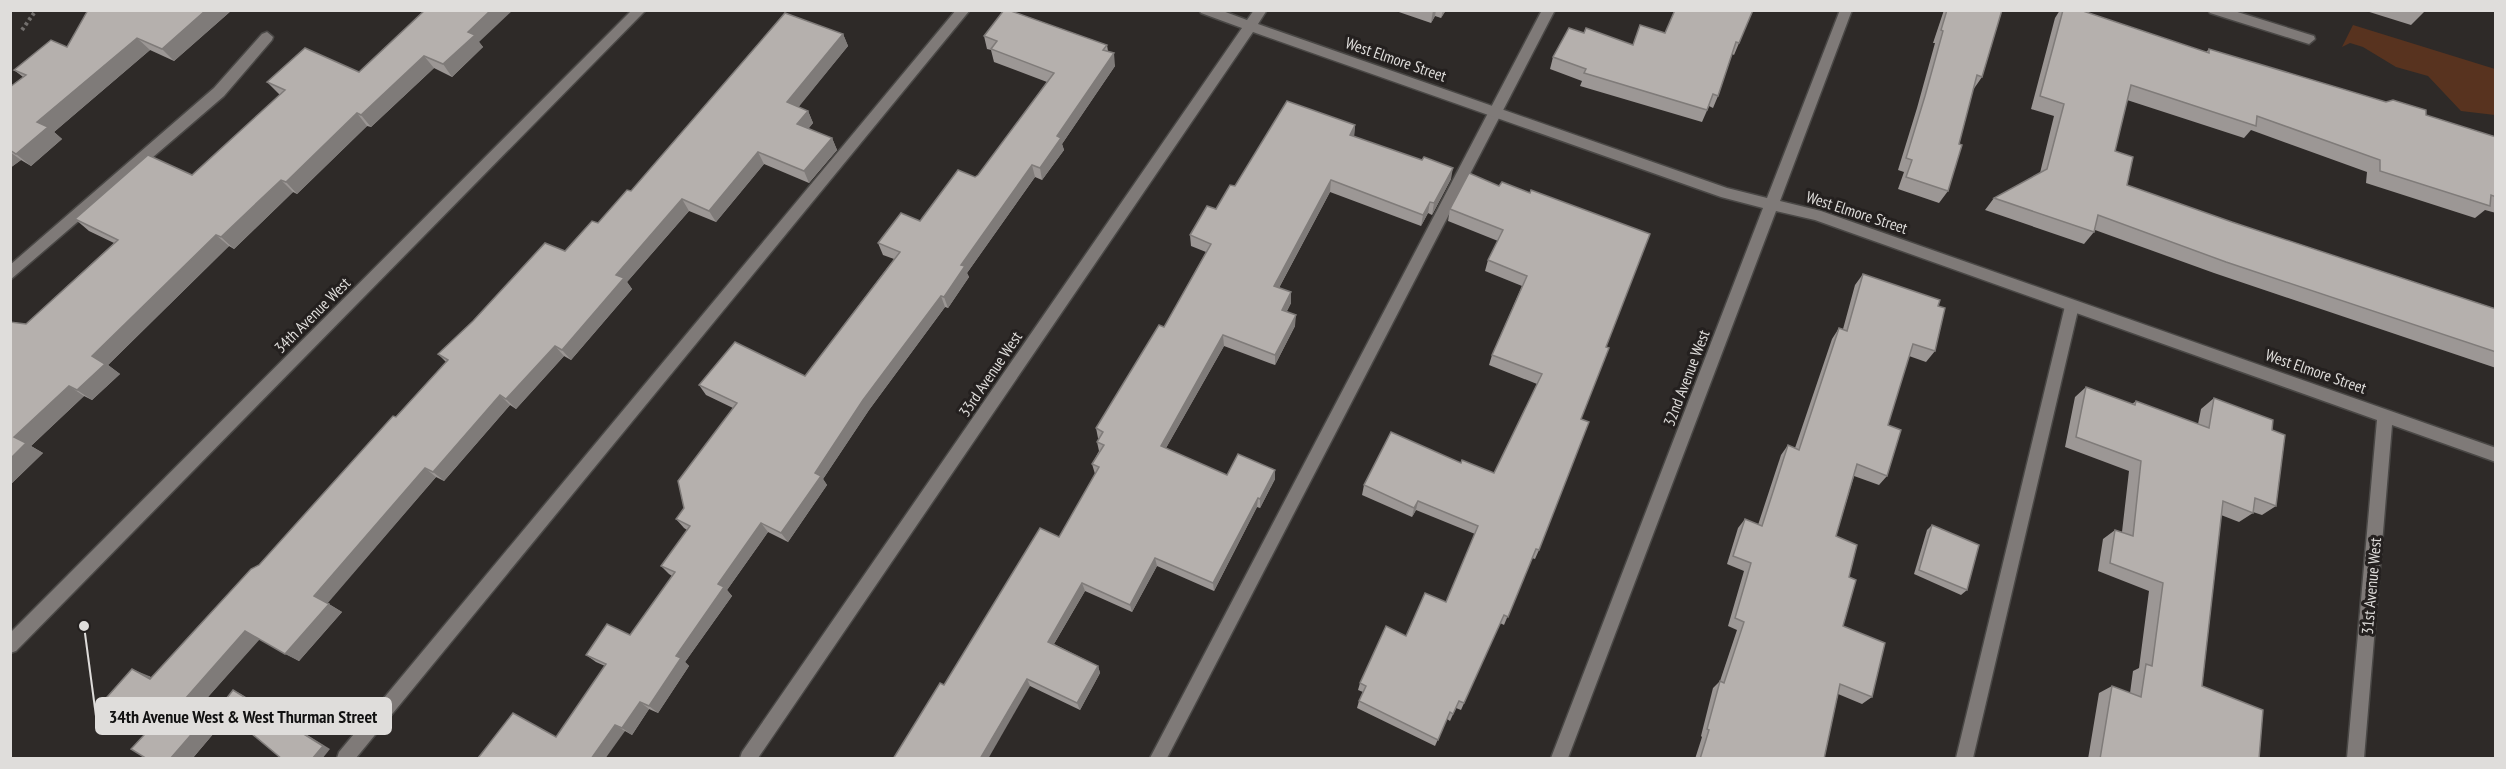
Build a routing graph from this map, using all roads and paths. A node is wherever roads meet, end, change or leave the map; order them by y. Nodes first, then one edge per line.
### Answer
1 (640, 10) edge
2 (964, 10) edge
3 (1204, 10) edge
4 (1261, 10) edge
5 (1549, 10) edge
6 (1846, 10) edge
7 (2214, 10) edge
8 (34, 13) dead end
9 (1251, 27) junction
10 (22, 30) dead end
11 (267, 37) dead end
12 (2309, 39) dead end
13 (1494, 112) junction
14 (1773, 204) junction
15 (10, 274) edge
16 (2072, 306) junction
17 (2385, 414) junction
18 (2496, 455) edge
19 (10, 645) edge
20 (345, 759) edge
21 (748, 759) edge
22 (1158, 759) edge
23 (1559, 759) edge
24 (1964, 759) edge
25 (2356, 759) edge

1 - 19 street, 34th Avenue West
2 - 20 street
3 - 9 street, West Elmore Street
4 - 9 street, 33rd Avenue West
5 - 13 street
6 - 14 street, 32nd Avenue West
7 - 12 street
8 - 10 path
9 - 13 street, West Elmore Street
9 - 21 street, 33rd Avenue West
11 - 15 street
13 - 14 street, West Elmore Street
13 - 22 street
14 - 16 street, West Elmore Street
14 - 23 street, 32nd Avenue West
16 - 17 street, West Elmore Street
16 - 24 street
17 - 18 street, West Elmore Street
17 - 25 street, 31st Avenue West

